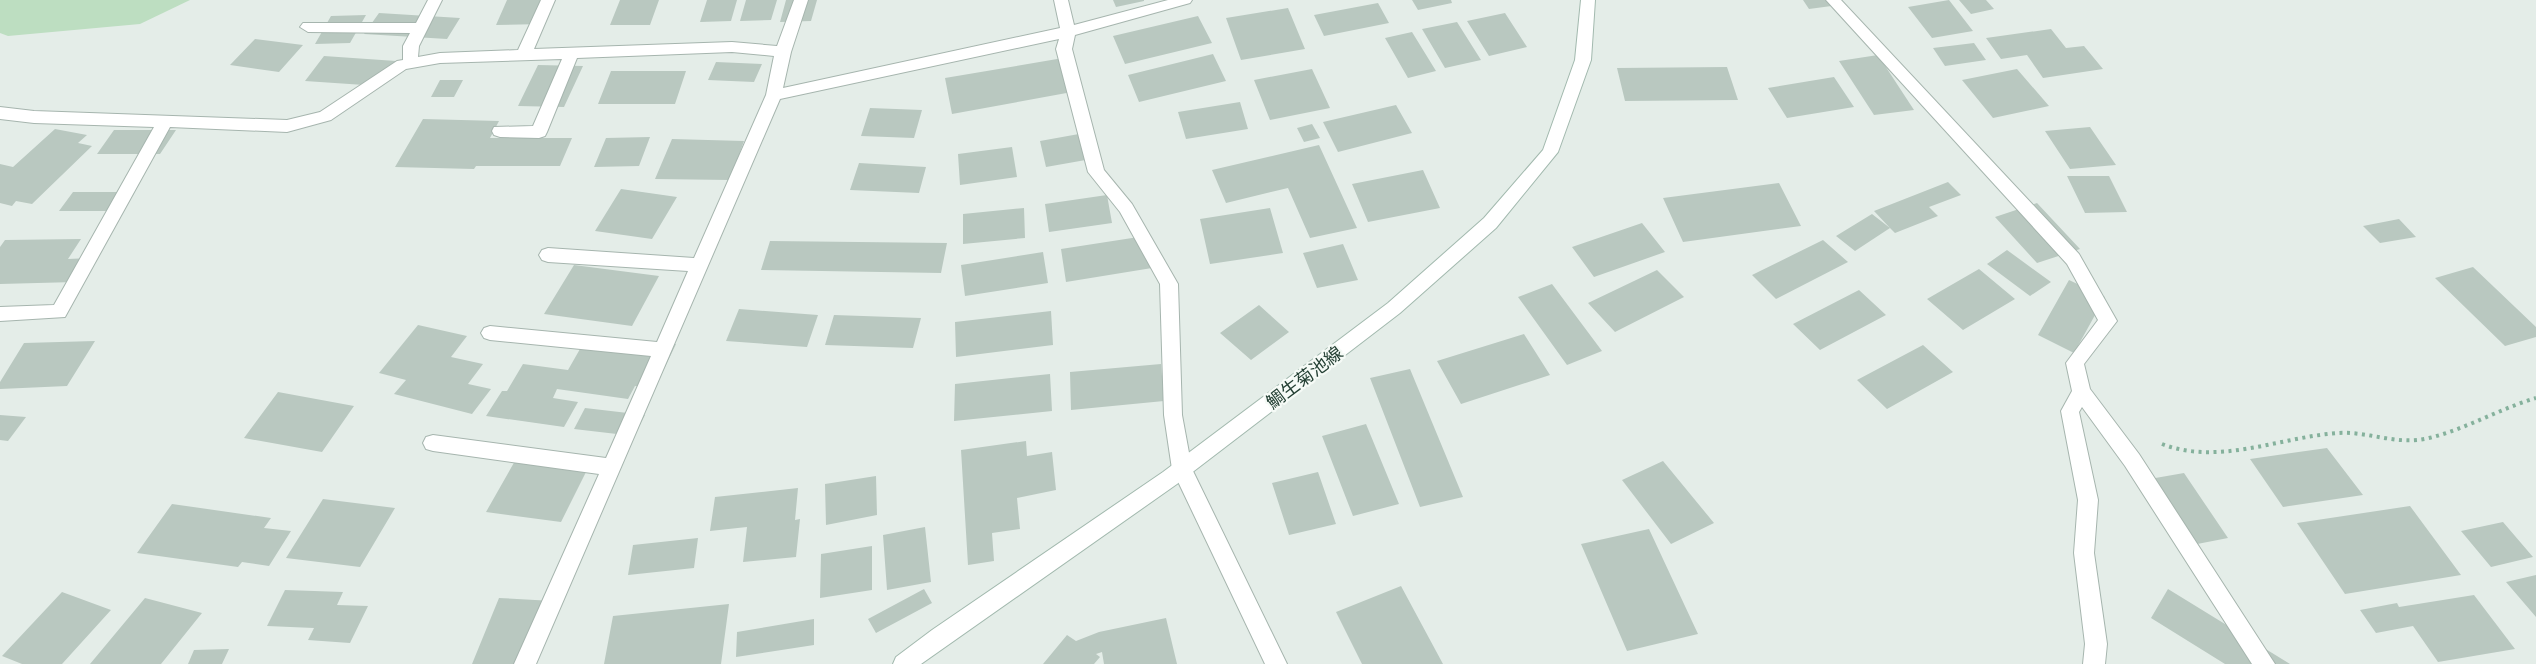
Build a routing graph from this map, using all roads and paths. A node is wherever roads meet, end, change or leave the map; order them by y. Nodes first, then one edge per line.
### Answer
1 (435, 0) edge
2 (548, 0) edge
3 (801, 0) edge
4 (1061, 0) edge
5 (1185, 0) edge
6 (1588, 0) edge
7 (1833, 0) edge
8 (308, 27) dead end
9 (421, 28) junction
10 (1068, 31) junction
11 (572, 52) junction
12 (783, 52) junction
13 (524, 54) junction
14 (410, 63) junction
15 (774, 95) junction
16 (0, 113) edge
17 (165, 122) junction
18 (500, 131) dead end
19 (548, 255) dead end
20 (700, 265) junction
21 (0, 314) edge
22 (490, 333) dead end
23 (663, 350) junction
24 (2081, 392) junction
25 (2536, 398) edge
26 (2152, 441) dead end
27 (433, 443) dead end
28 (611, 467) junction
29 (1182, 469) junction
30 (525, 664) edge
31 (904, 664) edge
32 (1276, 664) edge
33 (2094, 664) edge
34 (2264, 664) edge

1 - 9 street
2 - 13 street
3 - 12 street
4 - 10 street
5 - 10 street
6 - 29 street, 鯛生菊池線
7 - 24 street
8 - 9 street
9 - 14 street
10 - 15 street
10 - 29 street
11 - 12 street
11 - 13 street
11 - 18 street
12 - 15 street
13 - 14 street
14 - 17 street
15 - 20 street
16 - 17 street
17 - 21 street
19 - 20 street
20 - 23 street
22 - 23 street
23 - 28 street
24 - 33 street
24 - 34 street
25 - 26 path
27 - 28 street
28 - 30 street
29 - 31 street, 鯛生菊池線
29 - 32 street

